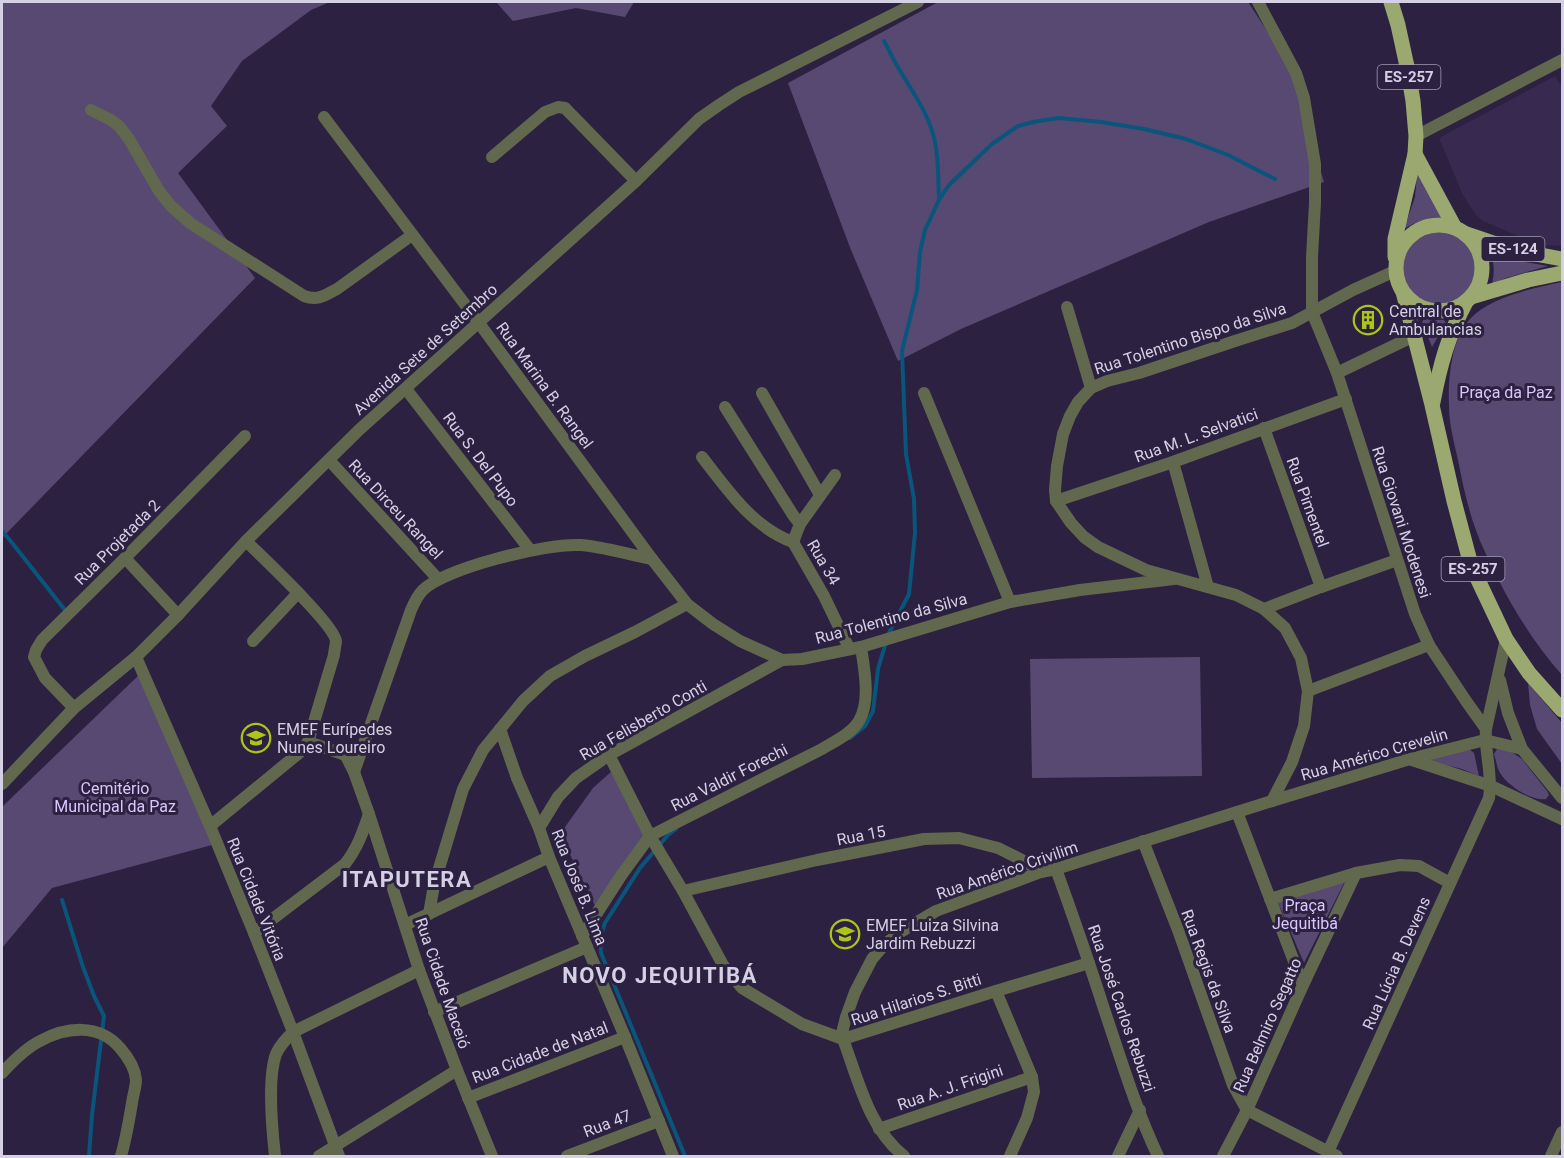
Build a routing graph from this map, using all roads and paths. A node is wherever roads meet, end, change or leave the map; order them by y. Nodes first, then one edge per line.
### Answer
1 (918, 2) edge
2 (1258, 2) edge
3 (1390, 2) edge
4 (1563, 60) edge
5 (91, 110) dead end
6 (324, 117) dead end
7 (1416, 136) junction
8 (1415, 154) junction
9 (492, 157) dead end
10 (636, 181) junction
11 (1460, 231) junction
12 (412, 235) junction
13 (1563, 259) edge
14 (1395, 267) junction
15 (1563, 273) edge
16 (1403, 292) junction
17 (1468, 300) junction
18 (1066, 307) dead end
19 (1312, 312) junction
20 (479, 323) junction
21 (1414, 336) junction
22 (1337, 373) junction
23 (1091, 388) junction
24 (406, 389) junction
25 (762, 393) dead end
26 (924, 393) dead end
27 (1346, 399) junction
28 (1432, 405) junction
29 (724, 407) dead end
30 (1264, 428) junction
31 (245, 436) dead end
32 (702, 457) dead end
33 (329, 460) junction
34 (1173, 462) junction
35 (835, 475) dead end
36 (820, 495) junction
37 (1056, 501) junction
38 (800, 524) junction
39 (246, 541) junction
40 (793, 542) junction
41 (530, 550) junction
42 (125, 558) junction
43 (652, 560) junction
44 (1397, 560) junction
45 (438, 579) junction
46 (1174, 579) junction
47 (1208, 587) junction
48 (1321, 587) junction
49 (298, 593) junction
50 (1010, 602) junction
51 (687, 604) junction
52 (1264, 609) junction
53 (178, 615) junction
54 (1506, 639) junction
55 (253, 641) dead end
56 (1429, 645) junction
57 (855, 648) junction
58 (136, 657) junction
59 (782, 660) junction
60 (1499, 675) junction
61 (1308, 691) junction
62 (74, 708) junction
63 (1563, 710) edge
64 (500, 729) junction
65 (1485, 734) junction
66 (308, 742) junction
67 (1522, 749) junction
68 (609, 755) junction
69 (1410, 759) junction
70 (354, 772) junction
71 (2, 784) edge
72 (1491, 786) junction
73 (1555, 788) junction
74 (1563, 798) edge
75 (1272, 801) junction
76 (1542, 809) junction
77 (1237, 812) junction
78 (369, 814) junction
79 (1563, 819) edge
80 (210, 826) junction
81 (539, 828) junction
82 (650, 836) junction
83 (1143, 841) junction
84 (549, 857) junction
85 (1056, 869) junction
86 (1041, 872) junction
87 (1356, 873) junction
88 (1450, 883) junction
89 (683, 891) junction
90 (1270, 899) junction
91 (429, 914) junction
92 (405, 926) junction
93 (254, 933) junction
94 (585, 941) junction
95 (1089, 963) junction
96 (419, 969) junction
97 (1303, 985) junction
98 (996, 991) junction
99 (434, 1012) junction
100 (293, 1032) junction
101 (625, 1036) junction
102 (843, 1039) junction
103 (457, 1070) junction
104 (2, 1073) edge
105 (1032, 1077) junction
106 (468, 1098) junction
107 (1140, 1110) junction
108 (1247, 1110) junction
109 (659, 1121) junction
110 (879, 1129) junction
111 (1563, 1132) edge
112 (337, 1152) edge
113 (1333, 1154) edge
114 (121, 1156) edge
115 (274, 1156) edge
116 (319, 1156) edge
117 (492, 1156) edge
118 (567, 1156) edge
119 (673, 1156) edge
120 (904, 1156) edge
121 (1010, 1156) edge
122 (1118, 1156) edge
123 (1158, 1156) edge
124 (1223, 1156) edge
125 (1551, 1156) edge

1 - 10 street, Avenida Sete de Setembro
2 - 19 street
3 - 7 main road, ES-257
4 - 7 street
5 - 12 street
6 - 12 street, Rua Marina B. Rangel
7 - 8 main road, ES-257
8 - 11 main road
8 - 14 main road, ES-257
9 - 10 street
10 - 20 street, Avenida Sete de Setembro
11 - 13 main road, ES-124
11 - 14 main road
11 - 17 main road
12 - 20 street, Rua Marina B. Rangel
14 - 16 main road
14 - 19 street, Rua Tolentino Bispo da Silva
15 - 17 main road, ES-124
16 - 17 main road
16 - 21 main road, ES-257
17 - 28 main road, ES-257
18 - 23 street
19 - 22 street, Rua Giovani Modenesi
19 - 23 street, Rua Tolentino Bispo da Silva
20 - 24 street, Avenida Sete de Setembro
20 - 43 street, Rua Marina B. Rangel
21 - 22 street
21 - 28 main road, ES-257
22 - 27 street, Rua Giovani Modenesi
23 - 37 street, Rua Tolentino Bispo da Silva
24 - 33 street, Avenida Sete de Setembro
24 - 41 street, Rua S. Del Pupo
25 - 36 street
26 - 50 street
27 - 30 street, Rua M. L. Selvatici
27 - 44 street, Rua Giovani Modenesi
28 - 54 main road, ES-257
29 - 38 street
30 - 34 street, Rua M. L. Selvatici
30 - 48 street, Rua Pimentel
31 - 42 street, Rua Projetada 2
32 - 40 street, Rua 34
33 - 39 street, Avenida Sete de Setembro
33 - 45 street, Rua Dirceu Rangel
34 - 37 street, Rua M. L. Selvatici
34 - 47 street
35 - 36 street
36 - 38 street
37 - 46 street
38 - 40 street
39 - 49 street
39 - 53 street, Avenida Sete de Setembro
40 - 57 street, Rua 34
41 - 43 street
41 - 45 street
42 - 53 street
42 - 62 street, Rua Projetada 2
43 - 51 street
44 - 48 street
44 - 56 street, Rua Giovani Modenesi
45 - 70 street
46 - 47 street
46 - 50 street, Rua Tolentino da Silva
47 - 52 street
48 - 52 street
49 - 55 street
49 - 66 street
50 - 57 street, Rua Tolentino da Silva
51 - 59 street
51 - 64 street
52 - 61 street
53 - 58 street, Avenida Sete de Setembro
54 - 60 street
54 - 63 main road, ES-257
56 - 61 street
56 - 65 street, Rua Giovani Modenesi
57 - 59 street, Rua Tolentino da Silva
57 - 82 street, Rua Valdir Forechi
58 - 62 street, Avenida Sete de Setembro
58 - 80 street, Rua Cidade Vitória
59 - 68 street, Rua Felisberto Conti
60 - 65 street
60 - 67 street
61 - 75 street
62 - 71 street, Avenida Sete de Setembro
64 - 81 street, Rua José B. Lima
64 - 91 street
65 - 67 street
65 - 69 street, Rua Américo Crevelin
65 - 72 street
66 - 70 street, Rua Cidade Maceió
66 - 80 street
67 - 73 street
68 - 81 street, Rua Felisberto Conti
68 - 82 street, Rua Hilarios S. Bitti
69 - 72 street
69 - 75 street, Rua Américo Crevelin
70 - 78 street, Rua Cidade Maceió
72 - 76 street
72 - 88 street, Rua Lúcia B. Devens
73 - 74 street
73 - 76 street
75 - 77 street, Rua Américo Crivilim
76 - 79 street
77 - 83 street, Rua Américo Crivilim
77 - 90 street
78 - 92 street, Rua Cidade Maceió
78 - 93 street
80 - 93 street, Rua Cidade Vitória
81 - 84 street, Rua José B. Lima
82 - 89 street, Rua Hilarios S. Bitti
82 - 94 street, Rua Valdir Forechi
83 - 85 street, Rua Américo Crivilim
83 - 108 street, Rua Regis da Silva
84 - 91 street
84 - 94 street, Rua José B. Lima
85 - 86 street, Rua Américo Crivilim
85 - 95 street, Rua José Carlos Rebuzzi
86 - 89 street, Rua 15
86 - 102 street, Rua Américo Crivilim
87 - 88 street
87 - 90 street
87 - 97 street, Rua Belmiro Segatto
88 - 113 street, Rua Lúcia B. Devens
89 - 102 street, Rua Hilarios S. Bitti
90 - 97 street
91 - 92 street
92 - 96 street, Rua Cidade Maceió
93 - 100 street, Rua Cidade Vitória
94 - 99 street
94 - 101 street, Rua José B. Lima
95 - 98 street, Rua Hilarios S. Bitti
95 - 107 street, Rua José Carlos Rebuzzi
96 - 99 street, Rua Cidade Maceió
96 - 100 street
97 - 108 street, Rua Belmiro Segatto
98 - 102 street, Rua Hilarios S. Bitti
98 - 105 street
99 - 103 street, Rua Cidade Maceió
100 - 112 street, Rua Cidade Vitória
100 - 115 street
101 - 106 street, Rua Cidade de Natal
101 - 109 street, Rua José B. Lima
102 - 110 street
103 - 106 street, Rua Cidade Maceió
103 - 112 street
104 - 114 street
105 - 110 street, Rua A. J. Frigini
105 - 121 street
106 - 117 street, Rua Cidade Maceió
107 - 122 street
107 - 123 street, Rua José Carlos Rebuzzi
108 - 113 street
108 - 124 street, Rua Belmiro Segatto
109 - 118 street, Rua 47
109 - 119 street, Rua José B. Lima
110 - 120 street
111 - 125 street
112 - 116 street

